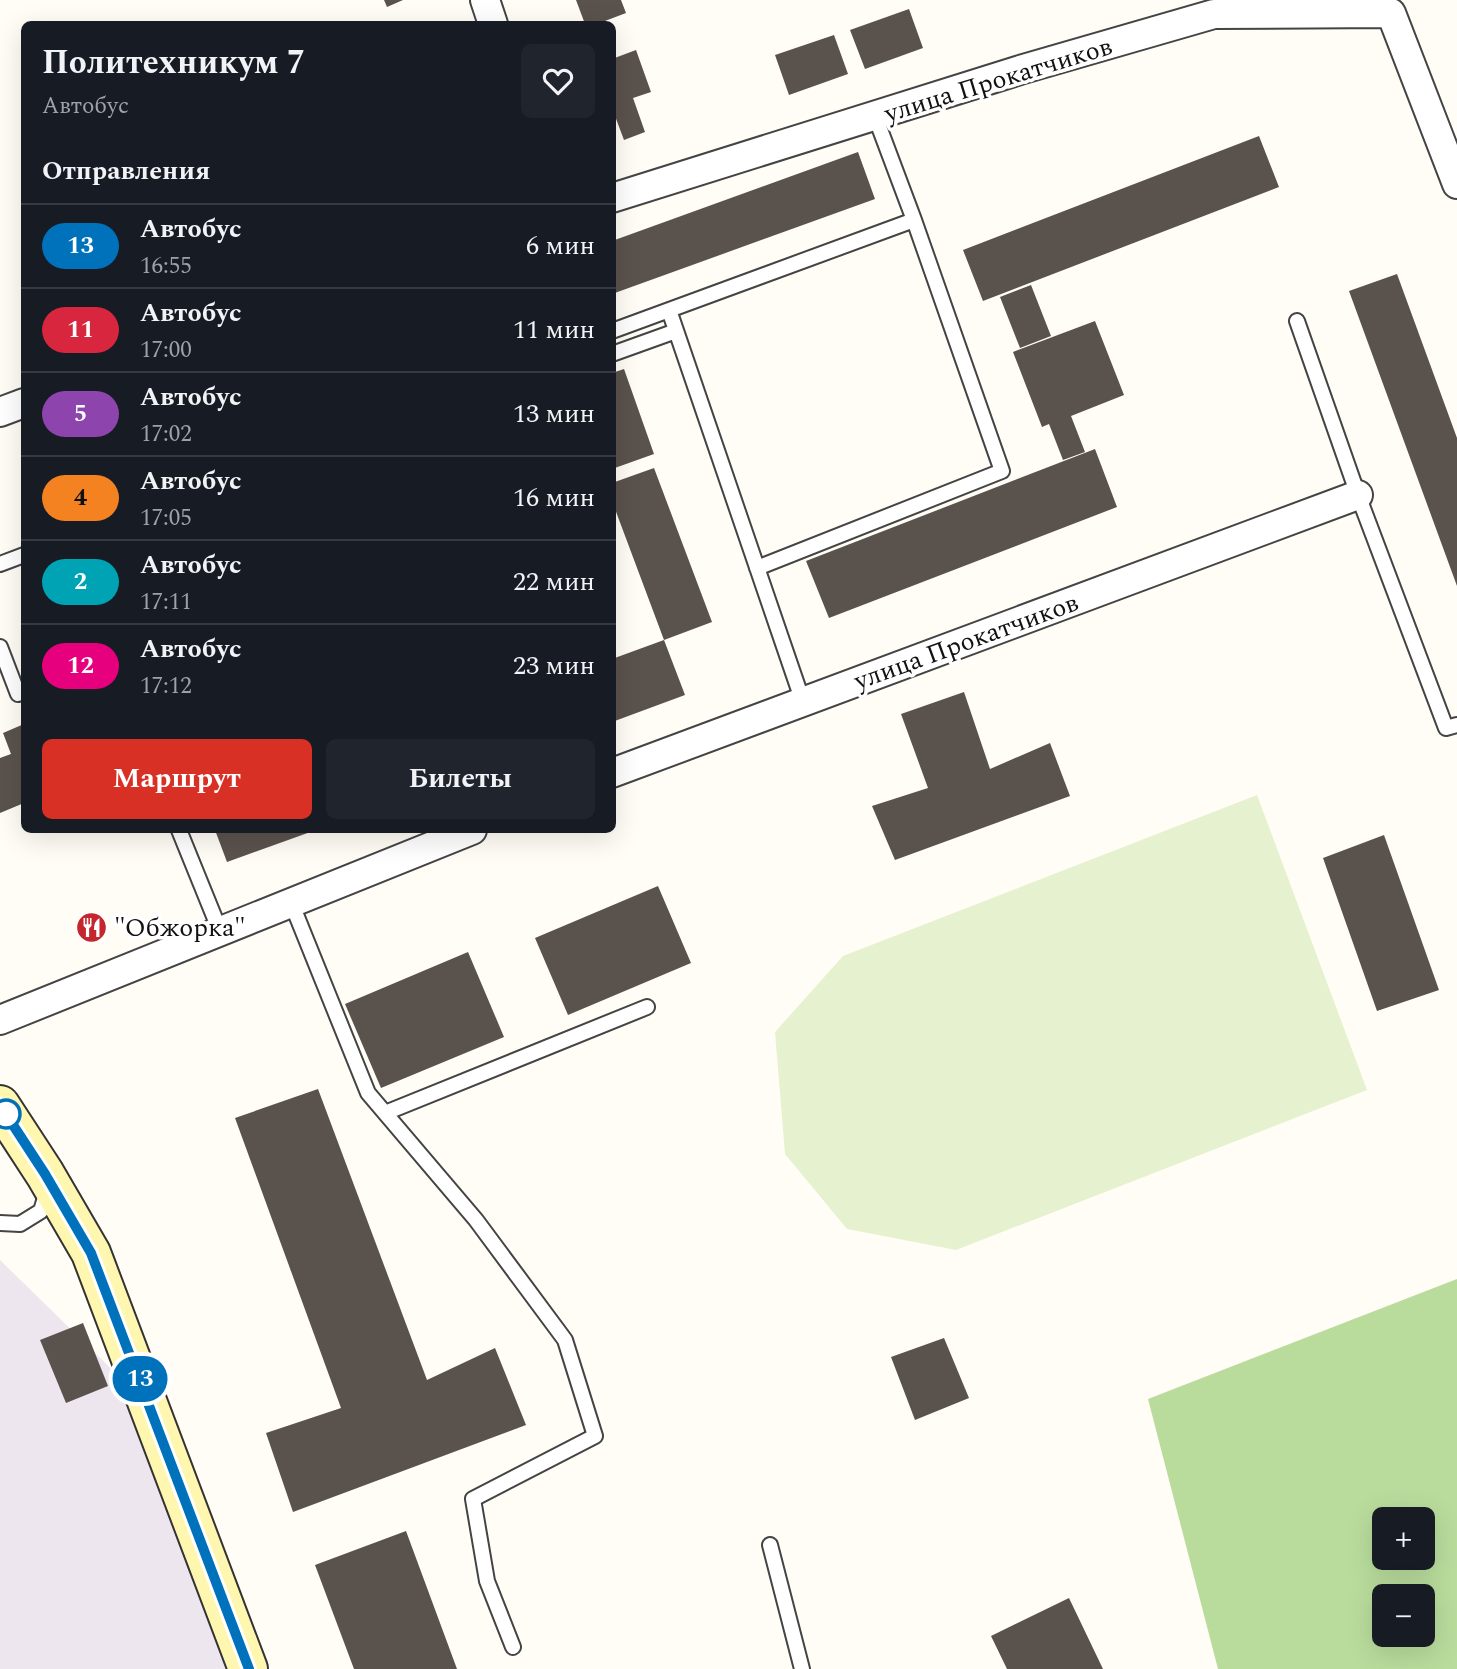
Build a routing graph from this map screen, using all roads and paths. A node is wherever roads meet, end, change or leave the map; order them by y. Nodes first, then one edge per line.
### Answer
1 (485, 0) edge
2 (492, 21) edge
3 (875, 116) junction
4 (1457, 184) edge
5 (616, 197) edge
6 (914, 220) junction
7 (669, 310) junction
8 (1297, 321) dead end
9 (616, 330) edge
10 (676, 331) junction
11 (616, 353) edge
12 (21, 404) edge
13 (0, 412) edge
14 (1358, 495) junction
15 (21, 556) edge
16 (0, 564) edge
17 (757, 568) junction
18 (0, 647) edge
19 (18, 694) dead end
20 (803, 702) junction
21 (1457, 724) edge
22 (616, 772) edge
23 (180, 833) edge
24 (464, 833) edge
25 (291, 902) junction
26 (220, 931) junction
27 (648, 1007) dead end
28 (0, 1020) edge
29 (0, 1105) edge
30 (385, 1113) junction
31 (45, 1174) junction
32 (0, 1223) edge
33 (770, 1545) dead end
34 (513, 1647) dead end
35 (248, 1669) edge
36 (802, 1669) edge

1 - 2 street
3 - 4 street, улица Прокатчиков
3 - 5 street, улица Прокатчиков
3 - 6 lane
6 - 7 lane
6 - 17 lane
7 - 9 lane
7 - 10 lane
8 - 14 lane
10 - 11 lane
10 - 17 lane
12 - 13 street
14 - 20 street, улица Прокатчиков
14 - 21 lane
15 - 16 lane
17 - 20 lane
18 - 19 lane
20 - 22 street, улица Прокатчиков
23 - 26 lane
24 - 25 street
25 - 26 street
25 - 30 lane
26 - 28 street
27 - 30 lane
29 - 31 street
30 - 34 lane
31 - 32 lane
31 - 35 street
33 - 36 lane

